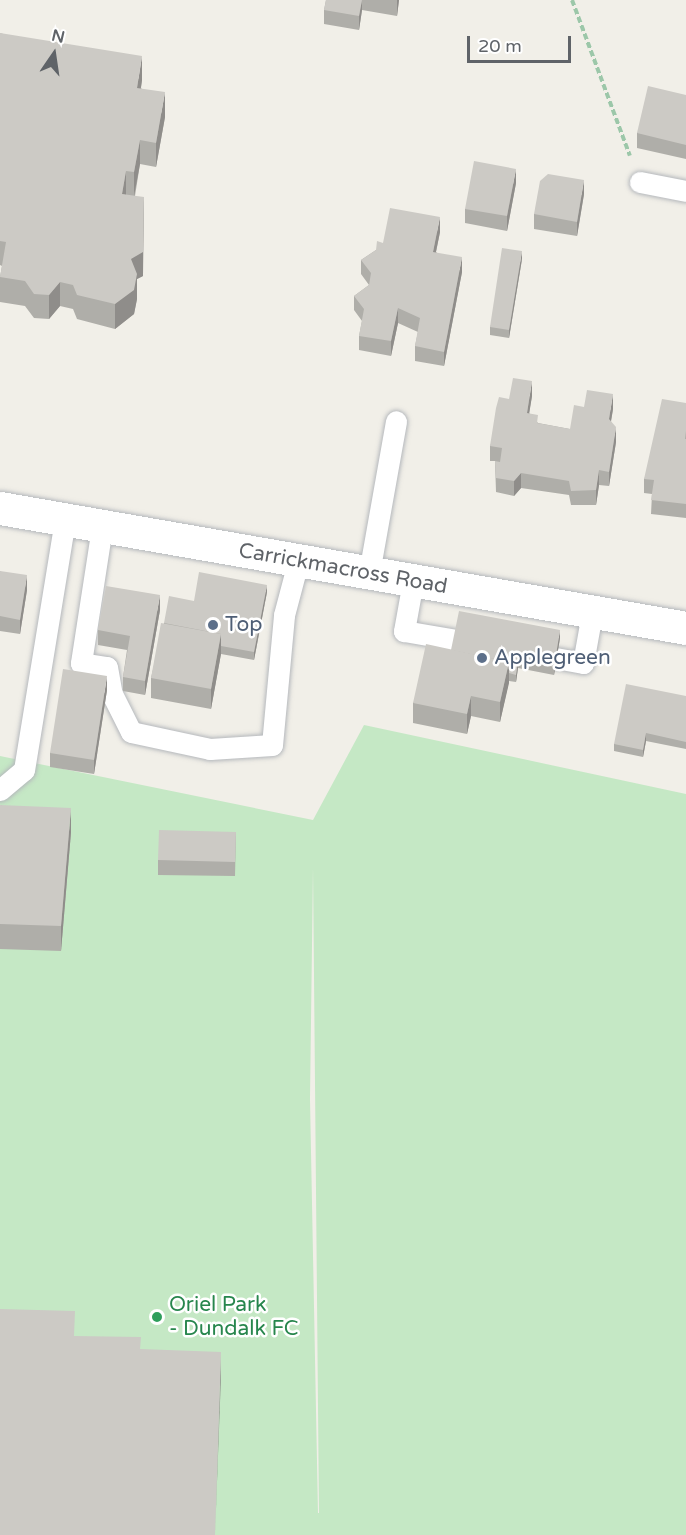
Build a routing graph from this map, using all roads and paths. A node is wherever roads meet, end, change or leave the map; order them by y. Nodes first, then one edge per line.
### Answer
1 (572, 0) edge
2 (640, 182) joint
3 (686, 191) edge
4 (396, 421) dead end
5 (0, 507) edge
6 (65, 520) junction
7 (102, 527) junction
8 (298, 562) junction
9 (369, 573) junction
10 (413, 581) junction
11 (592, 613) junction
12 (686, 628) edge
13 (0, 790) edge

1 - 2 path
2 - 3 lane
4 - 9 lane
5 - 6 main road, Carrickmacross Road
6 - 7 main road, Carrickmacross Road
6 - 13 lane
7 - 8 main road, Carrickmacross Road
7 - 8 lane
8 - 9 main road, Carrickmacross Road
9 - 10 main road, Carrickmacross Road
10 - 11 main road, Carrickmacross Road
10 - 11 lane
11 - 12 main road, Carrickmacross Road

